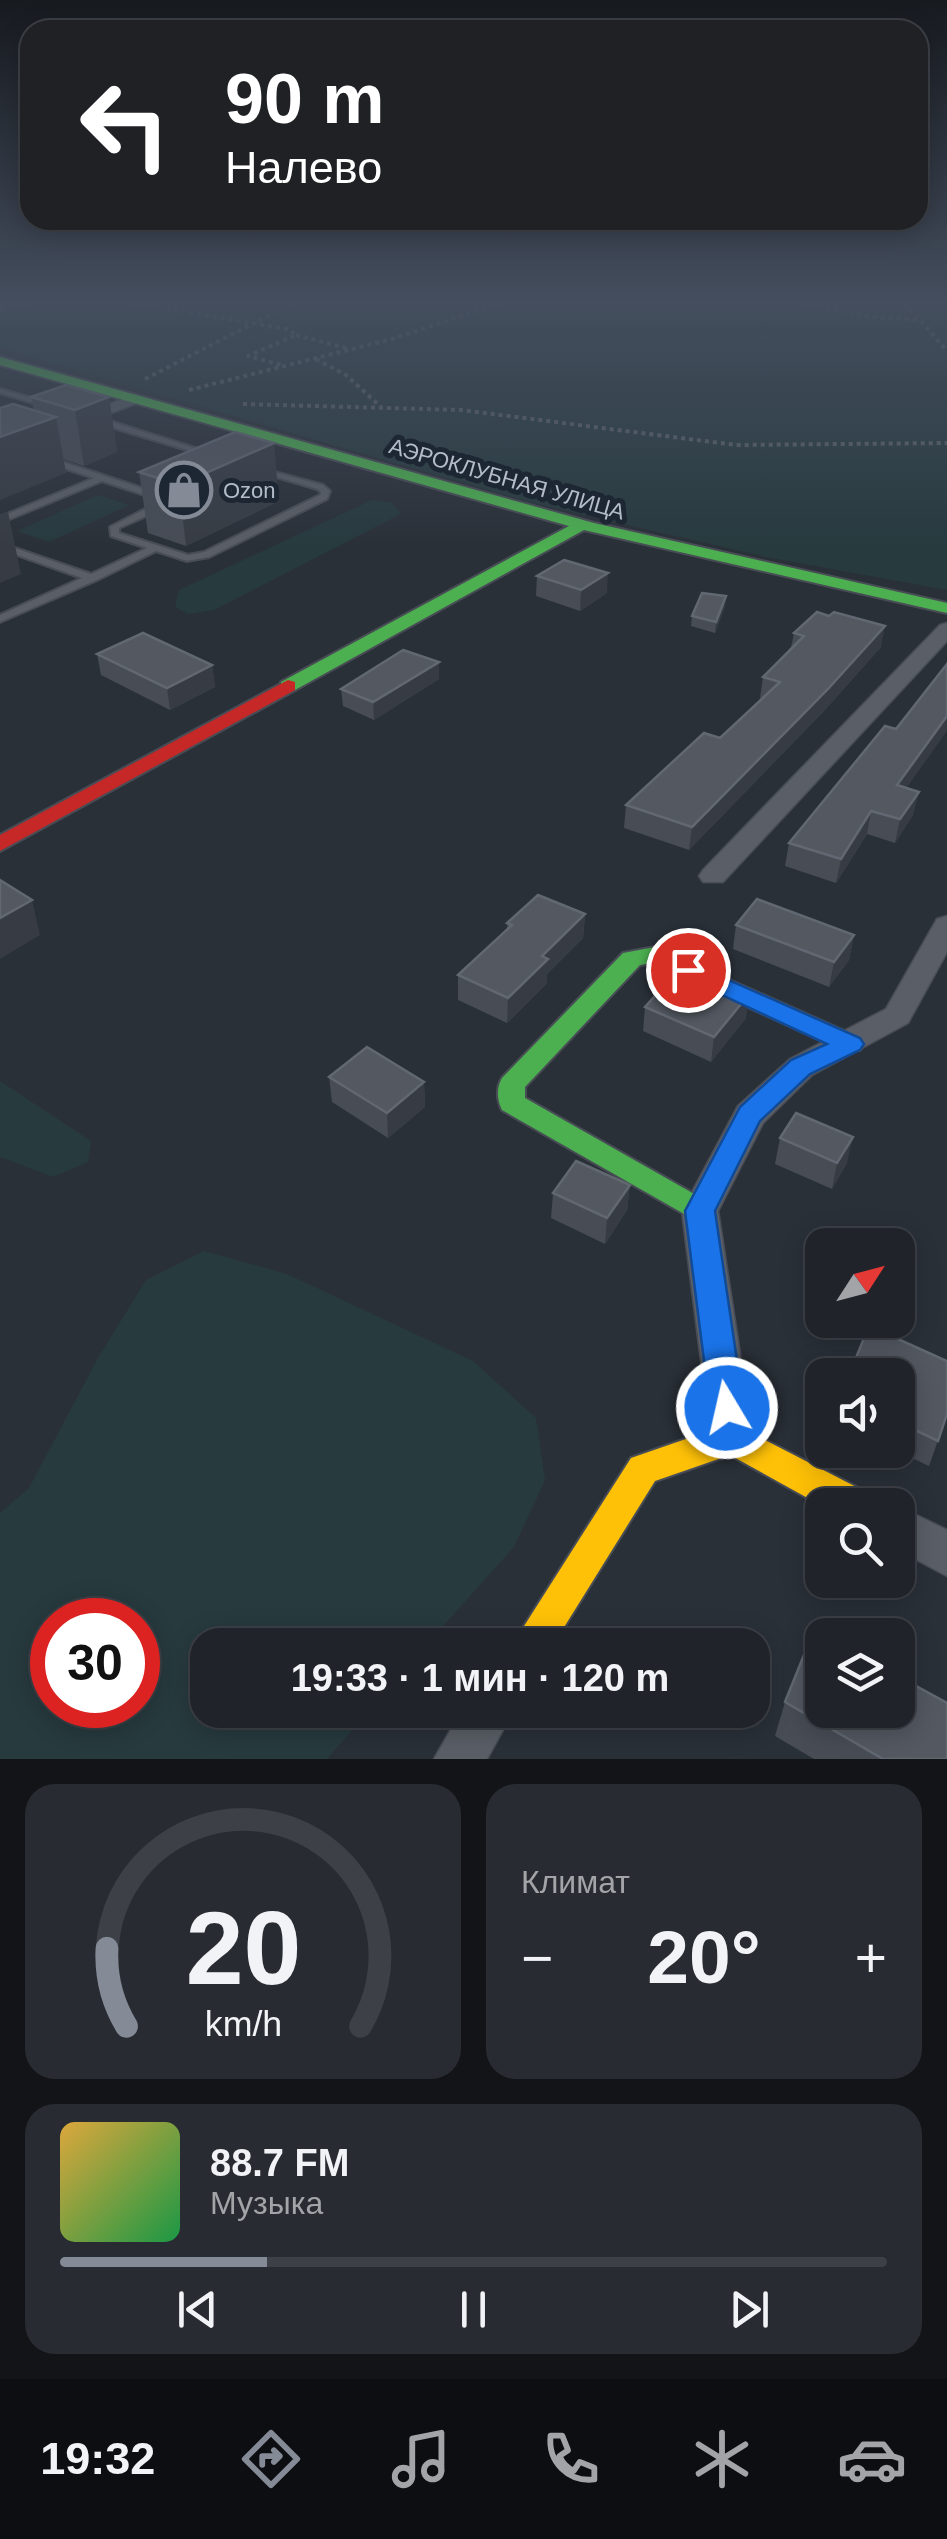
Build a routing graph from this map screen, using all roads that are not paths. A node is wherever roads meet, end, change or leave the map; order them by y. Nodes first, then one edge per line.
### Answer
1 (86, 385) edge
2 (0, 392) edge
3 (136, 399) junction
4 (55, 408) edge
5 (80, 415) junction
6 (55, 429) edge
7 (214, 455) edge
8 (47, 460) edge
9 (250, 466) edge
10 (101, 478) junction
11 (0, 520) edge
12 (582, 525) junction
13 (0, 546) edge
14 (155, 548) junction
15 (93, 578) junction
16 (947, 608) edge
17 (0, 619) edge
18 (947, 629) edge
19 (0, 844) edge
20 (714, 876) dead end
21 (947, 925) edge
22 (851, 1044) junction
23 (700, 1211) junction
24 (732, 1439) junction
25 (824, 1488) edge
26 (915, 1537) edge
27 (947, 1554) edge
28 (542, 1628) edge
29 (479, 1728) edge
30 (459, 1759) edge

1 - 3 street, АЭРОКЛУБНАЯ УЛИЦА
2 - 4 lane
3 - 5 street
3 - 12 street, АЭРОКЛУБНАЯ УЛИЦА
5 - 6 street
5 - 7 lane
8 - 10 lane
9 - 14 lane
10 - 11 lane
10 - 14 lane
12 - 16 street, АЭРОКЛУБНАЯ УЛИЦА
12 - 19 street
13 - 15 lane
14 - 15 lane
15 - 17 lane
18 - 20 street
21 - 22 street
22 - 23 street
22 - 23 street
23 - 24 street
24 - 25 street
24 - 28 street
26 - 27 street
29 - 30 street

